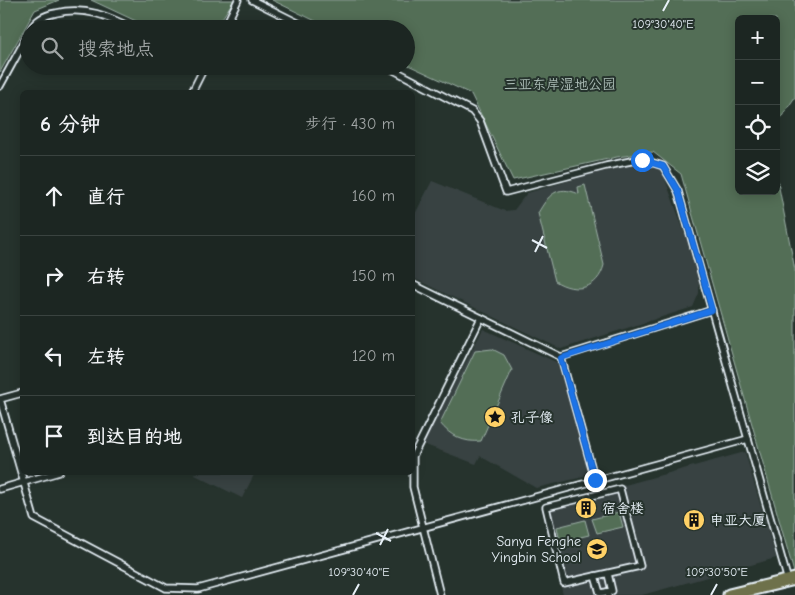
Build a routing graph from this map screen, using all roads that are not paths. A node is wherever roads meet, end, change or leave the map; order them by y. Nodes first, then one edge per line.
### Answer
1 (238, 0) edge
2 (252, 0) edge
3 (38, 20) edge
4 (116, 20) edge
5 (228, 20) edge
6 (292, 20) edge
7 (20, 49) edge
8 (200, 75) edge
9 (403, 75) edge
10 (0, 86) edge
11 (193, 90) edge
12 (415, 285) edge
13 (712, 310) junction
14 (481, 318) junction
15 (561, 358) junction
16 (20, 394) edge
17 (748, 439) junction
18 (415, 452) edge
19 (20, 471) edge
20 (21, 475) edge
21 (48, 475) edge
22 (414, 475) edge
23 (595, 480) junction
24 (23, 482) junction
25 (0, 489) edge
26 (422, 528) junction
27 (608, 574) junction
28 (595, 576) junction
29 (792, 580) edge
30 (608, 593) edge
31 (440, 595) edge
32 (728, 595) edge

1 - 5 street
2 - 6 street
3 - 4 street
7 - 10 street
8 - 11 street
9 - 13 street
12 - 14 street
13 - 15 street
13 - 17 street
14 - 15 street
14 - 18 street
15 - 23 street
16 - 19 street
17 - 23 street
17 - 29 street
20 - 24 street
21 - 24 street
22 - 26 street
23 - 26 street
24 - 25 street
24 - 26 street
26 - 31 street
27 - 28 street
27 - 28 street
27 - 30 street
28 - 30 street
29 - 32 highway

